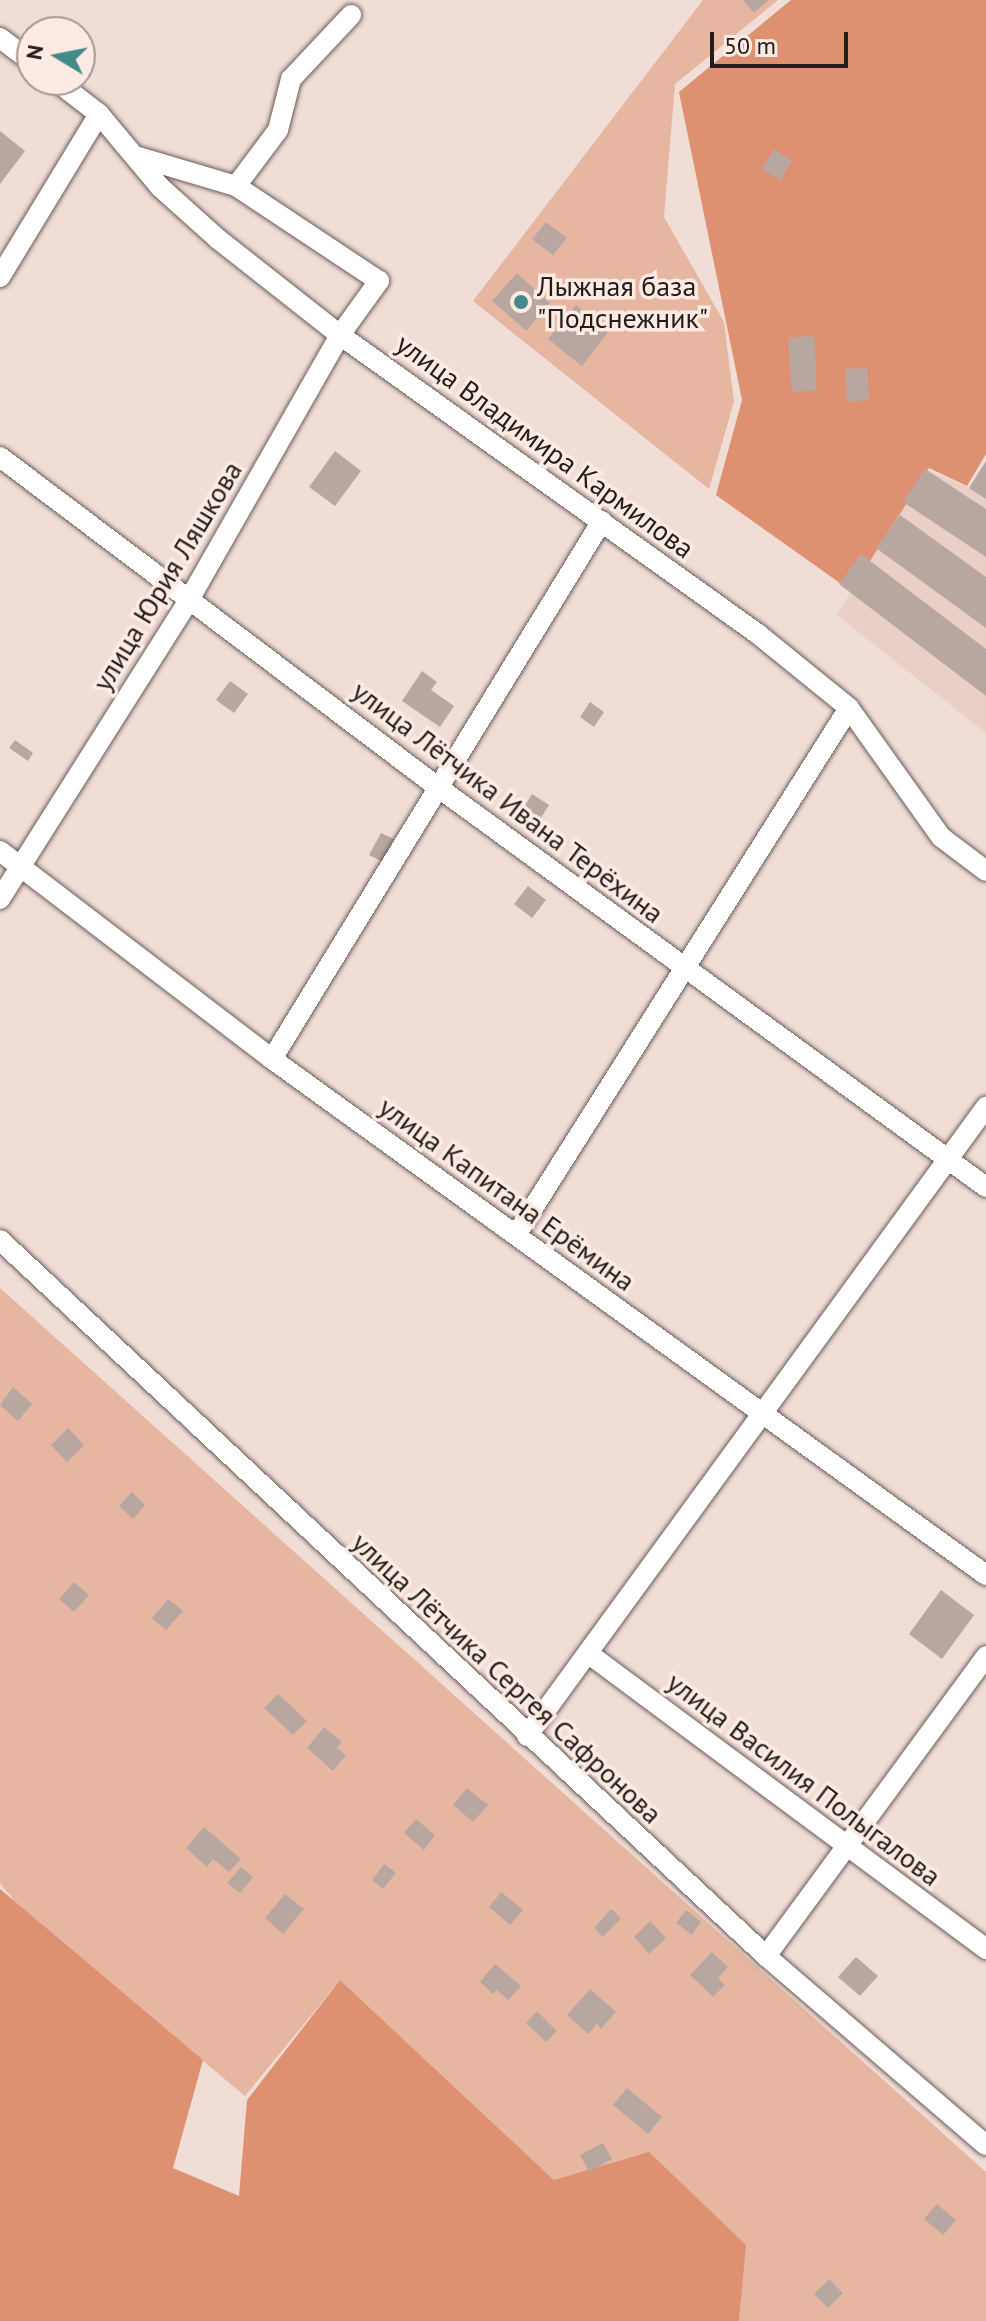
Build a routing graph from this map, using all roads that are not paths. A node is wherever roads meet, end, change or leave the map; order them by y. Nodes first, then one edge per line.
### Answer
1 (351, 15) dead end
2 (76, 96) edge
3 (99, 114) junction
4 (138, 157) junction
5 (236, 186) junction
6 (0, 277) edge
7 (340, 335) junction
8 (0, 457) edge
9 (602, 521) junction
10 (190, 598) junction
11 (849, 708) junction
12 (439, 788) junction
13 (0, 851) edge
14 (21, 867) junction
15 (986, 871) edge
16 (0, 899) edge
17 (684, 966) junction
18 (272, 1059) junction
19 (986, 1107) edge
20 (949, 1157) junction
21 (986, 1187) edge
22 (516, 1235) junction
23 (0, 1240) edge
24 (765, 1413) junction
25 (986, 1575) edge
26 (589, 1654) junction
27 (986, 1656) edge
28 (527, 1736) junction
29 (850, 1847) junction
30 (986, 1949) edge
31 (766, 1956) junction
32 (986, 2145) edge

1 - 5 street
2 - 3 street, улица Владимира Кармилова
3 - 4 street, улица Владимира Кармилова
3 - 6 street
4 - 5 street
4 - 7 street, улица Владимира Кармилова
5 - 7 street, улица Юрия Ляшкова
7 - 9 street, улица Владимира Кармилова
7 - 10 street, улица Юрия Ляшкова
8 - 10 street, улица Лётчика Ивана Терёхина
9 - 11 street, улица Владимира Кармилова
9 - 12 street
10 - 12 street, улица Лётчика Ивана Терёхина
10 - 14 street, улица Юрия Ляшкова
11 - 15 street, улица Владимира Кармилова
11 - 17 street
12 - 17 street, улица Лётчика Ивана Терёхина
12 - 18 street
13 - 14 street, улица Капитана Ерёмина
14 - 16 street, улица Юрия Ляшкова
14 - 18 street, улица Капитана Ерёмина
17 - 20 street, улица Лётчика Ивана Терёхина
17 - 22 street
18 - 22 street, улица Капитана Ерёмина
19 - 20 street
20 - 21 street, улица Лётчика Ивана Терёхина
20 - 24 street
22 - 24 street, улица Капитана Ерёмина
23 - 28 street, улица Лётчика Сергея Сафронова
24 - 25 street, улица Капитана Ерёмина
24 - 26 street
26 - 28 street
26 - 29 street, улица Василия Полыгалова
27 - 29 street
28 - 31 street, улица Лётчика Сергея Сафронова
29 - 30 street, улица Василия Полыгалова
29 - 31 street
31 - 32 street, улица Лётчика Сергея Сафронова

